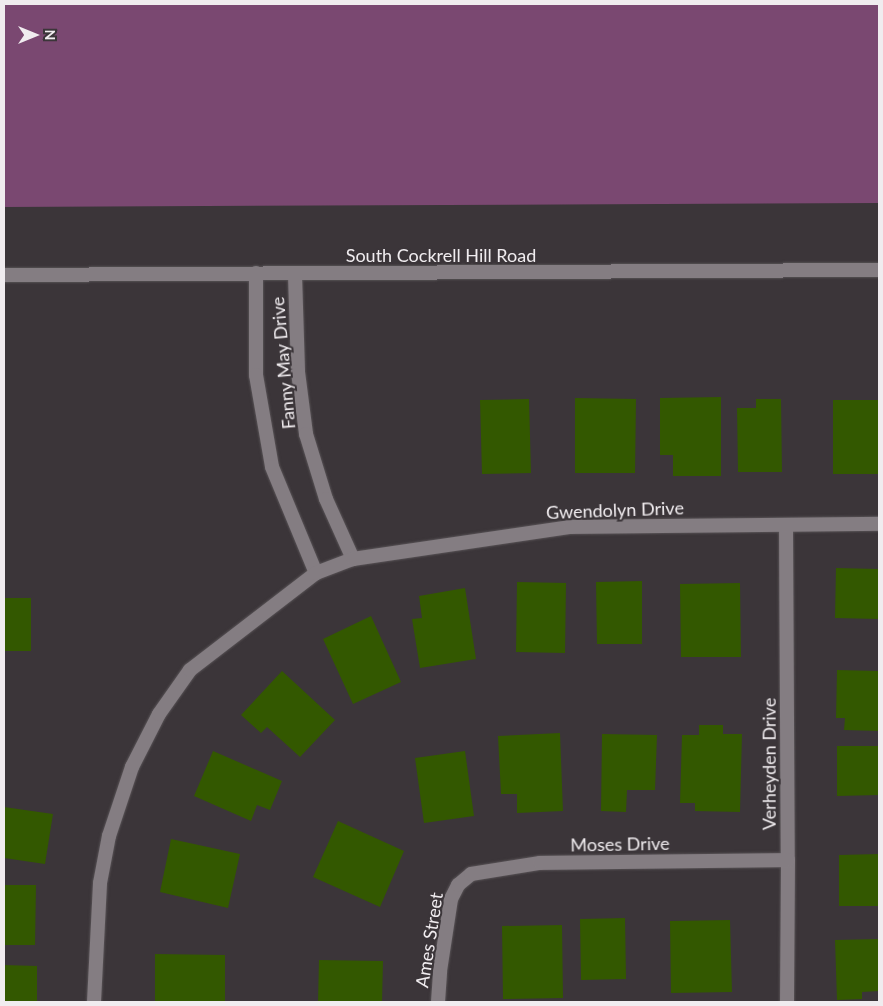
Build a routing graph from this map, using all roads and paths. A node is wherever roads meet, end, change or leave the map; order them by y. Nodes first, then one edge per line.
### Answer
1 (879, 270) edge
2 (256, 273) junction
3 (4, 275) edge
4 (295, 275) junction
5 (879, 524) edge
6 (786, 525) junction
7 (353, 560) junction
8 (316, 573) junction
9 (788, 860) junction
10 (458, 885) joint
11 (94, 1002) edge
12 (438, 1002) edge
13 (787, 1002) edge

1 - 4 street, South Cockrell Hill Road
2 - 3 street, South Cockrell Hill Road
2 - 4 street, South Cockrell Hill Road
2 - 8 street, Fanny May Drive
4 - 7 street, Fanny May Drive
5 - 6 street, Gwendolyn Drive
6 - 7 street, Gwendolyn Drive
6 - 9 street, Verheyden Drive
7 - 8 street, Gwendolyn Drive
8 - 11 street, Gwendolyn Drive
9 - 10 street, Moses Drive
9 - 13 street, Verheyden Drive
10 - 12 street, Ames Street

